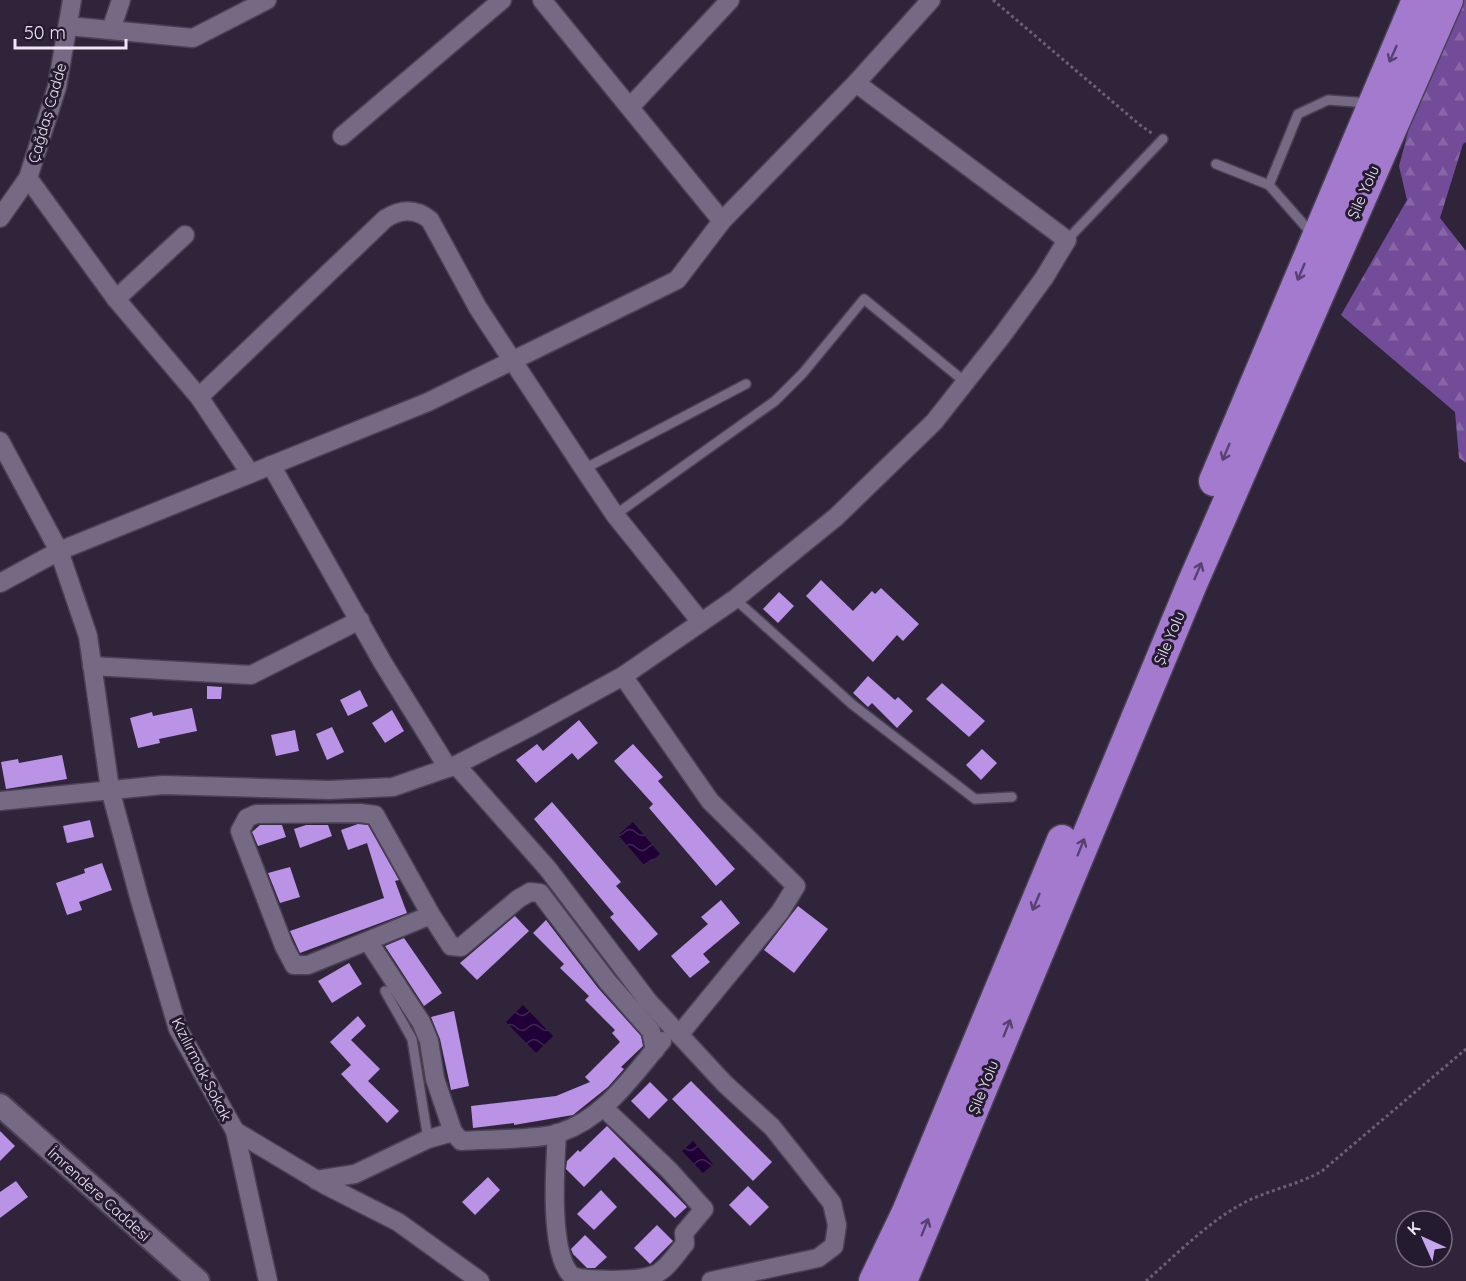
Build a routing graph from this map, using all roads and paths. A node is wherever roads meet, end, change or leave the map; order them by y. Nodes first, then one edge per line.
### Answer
1 (72, 0) edge
2 (121, 0) edge
3 (267, 0) edge
4 (502, 0) edge
5 (542, 0) edge
6 (730, 0) edge
7 (931, 0) edge
8 (993, 0) edge
9 (1417, 0) edge
10 (1448, 0) edge
11 (68, 26) junction
12 (111, 30) junction
13 (856, 82) junction
14 (1372, 103) junction
15 (630, 107) junction
16 (342, 136) dead end
17 (1162, 140) joint
18 (1216, 164) dead end
19 (28, 178) junction
20 (1269, 185) junction
21 (0, 218) edge
22 (722, 221) junction
23 (185, 234) dead end
24 (1315, 237) junction
25 (1067, 240) junction
26 (116, 299) junction
27 (512, 361) junction
28 (965, 382) junction
29 (746, 384) dead end
30 (199, 397) junction
31 (0, 441) edge
32 (271, 465) junction
33 (584, 469) junction
34 (250, 473) junction
35 (615, 515) junction
36 (59, 551) junction
37 (0, 583) edge
38 (735, 599) junction
39 (360, 620) junction
40 (700, 622) junction
41 (92, 666) junction
42 (623, 676) junction
43 (452, 767) junction
44 (110, 789) junction
45 (1012, 797) dead end
46 (0, 801) edge
47 (431, 915) junction
48 (368, 941) junction
49 (385, 990) dead end
50 (676, 1032) junction
51 (1466, 1048) edge
52 (655, 1050) junction
53 (0, 1106) edge
54 (604, 1108) junction
55 (235, 1131) junction
56 (453, 1132) junction
57 (557, 1134) junction
58 (429, 1139) junction
59 (316, 1180) junction
60 (198, 1281) edge
61 (268, 1281) edge
62 (480, 1281) edge
63 (711, 1281) edge
64 (874, 1281) edge
65 (902, 1281) edge
66 (1146, 1281) edge

1 - 11 street, Çağdaş Cadde
2 - 12 street
3 - 12 street
4 - 16 street
5 - 15 street
6 - 15 street
7 - 13 street
8 - 17 path
9 -> 14 highway, Şile Yolu
65 -> 10 highway, Şile Yolu
11 - 12 street
11 - 19 street, Çağdaş Cadde
13 - 22 street
13 - 25 street
14 - 20 lane
14 - 24 highway, Şile Yolu
15 - 22 street
17 - 25 lane
18 - 20 lane
19 - 21 street, Çağdaş Cadde
19 - 26 street
20 - 24 lane
22 - 27 street
23 - 26 street
24 -> 64 highway, Şile Yolu
25 - 28 street
26 - 30 street
27 - 30 street
27 - 32 street
27 - 33 street
28 - 35 lane
28 - 38 street
29 - 33 lane
30 - 34 street
31 - 36 street, Kızılırmak Sokak
32 - 34 street
32 - 39 street
33 - 35 street
34 - 36 street
35 - 40 street
36 - 37 street
36 - 41 street, Kızılırmak Sokak
38 - 40 street
38 - 45 lane
39 - 41 street
39 - 43 street
40 - 42 street
41 - 44 street, Kızılırmak Sokak
42 - 43 street
42 - 50 street
43 - 44 street
43 - 50 street
44 - 46 street
44 - 55 street, Kızılırmak Sokak
47 - 48 street
47 - 48 street
47 - 52 street
48 - 56 street
49 - 58 lane
50 - 52 street
50 - 63 street
51 - 66 path
52 - 54 street
53 - 60 street, İmrendere Caddesi
54 - 57 street
54 - 57 street
55 - 59 street
55 - 61 street, Kızılırmak Sokak
56 - 57 street
56 - 58 street
58 - 59 street
59 - 62 street

